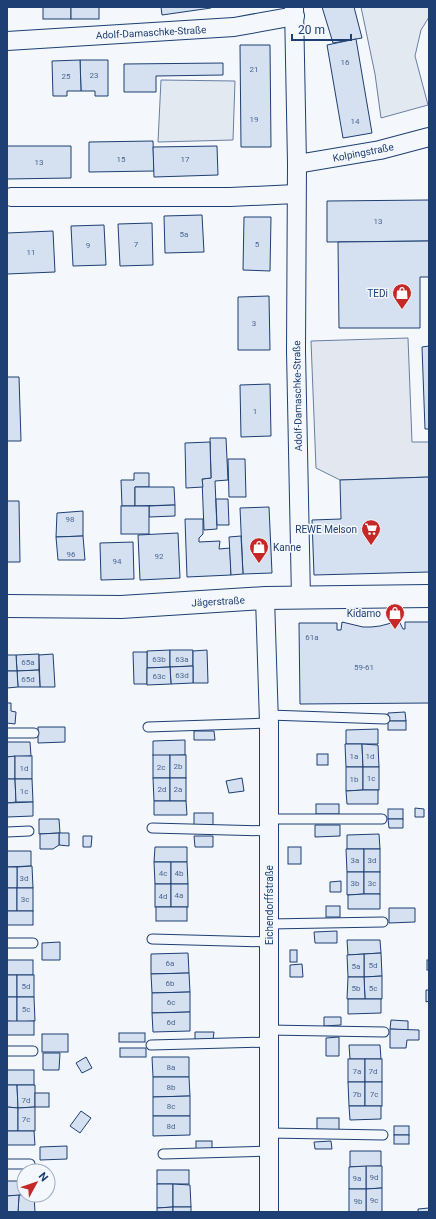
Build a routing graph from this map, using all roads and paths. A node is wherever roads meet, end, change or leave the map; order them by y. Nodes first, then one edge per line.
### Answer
1 (295, 12) edge
2 (7, 41) edge
3 (429, 137) edge
4 (297, 164) junction
5 (296, 194) junction
6 (11, 197) dead end
7 (429, 596) edge
8 (265, 598) junction
9 (302, 598) junction
10 (7, 606) edge
11 (269, 719) junction
12 (385, 719) dead end
13 (148, 727) dead end
14 (7, 732) edge
15 (34, 733) dead end
16 (382, 819) dead end
17 (269, 825) junction
18 (152, 828) dead end
19 (7, 832) edge
20 (30, 832) dead end
21 (383, 922) dead end
22 (269, 924) junction
23 (152, 939) dead end
24 (269, 942) junction
25 (7, 943) edge
26 (33, 943) dead end
27 (384, 1032) dead end
28 (269, 1036) junction
29 (151, 1045) dead end
30 (7, 1051) edge
31 (33, 1051) dead end
32 (270, 1133) junction
33 (384, 1135) dead end
34 (270, 1151) junction
35 (163, 1154) dead end
36 (269, 1212) edge

1 - 2 street, Adolf-Damaschke-Straße
1 - 4 street, Adolf-Damaschke-Straße
3 - 4 street, Kolpingstraße
4 - 5 street, Adolf-Damaschke-Straße
5 - 6 street
5 - 9 street, Adolf-Damaschke-Straße
7 - 9 street, Jägerstraße
8 - 9 street, Jägerstraße
8 - 10 street, Jägerstraße
8 - 11 street, Eichendorffstraße
11 - 12 lane
11 - 13 lane
11 - 17 street, Eichendorffstraße
14 - 15 lane
16 - 17 lane
17 - 18 lane
17 - 22 street, Eichendorffstraße
19 - 20 lane
21 - 22 lane
22 - 24 street, Eichendorffstraße
23 - 24 lane
24 - 28 street, Eichendorffstraße
25 - 26 lane
27 - 28 lane
28 - 29 lane
28 - 32 street, Eichendorffstraße
30 - 31 lane
32 - 33 lane
32 - 34 street, Eichendorffstraße
34 - 35 lane
34 - 36 street, Eichendorffstraße

